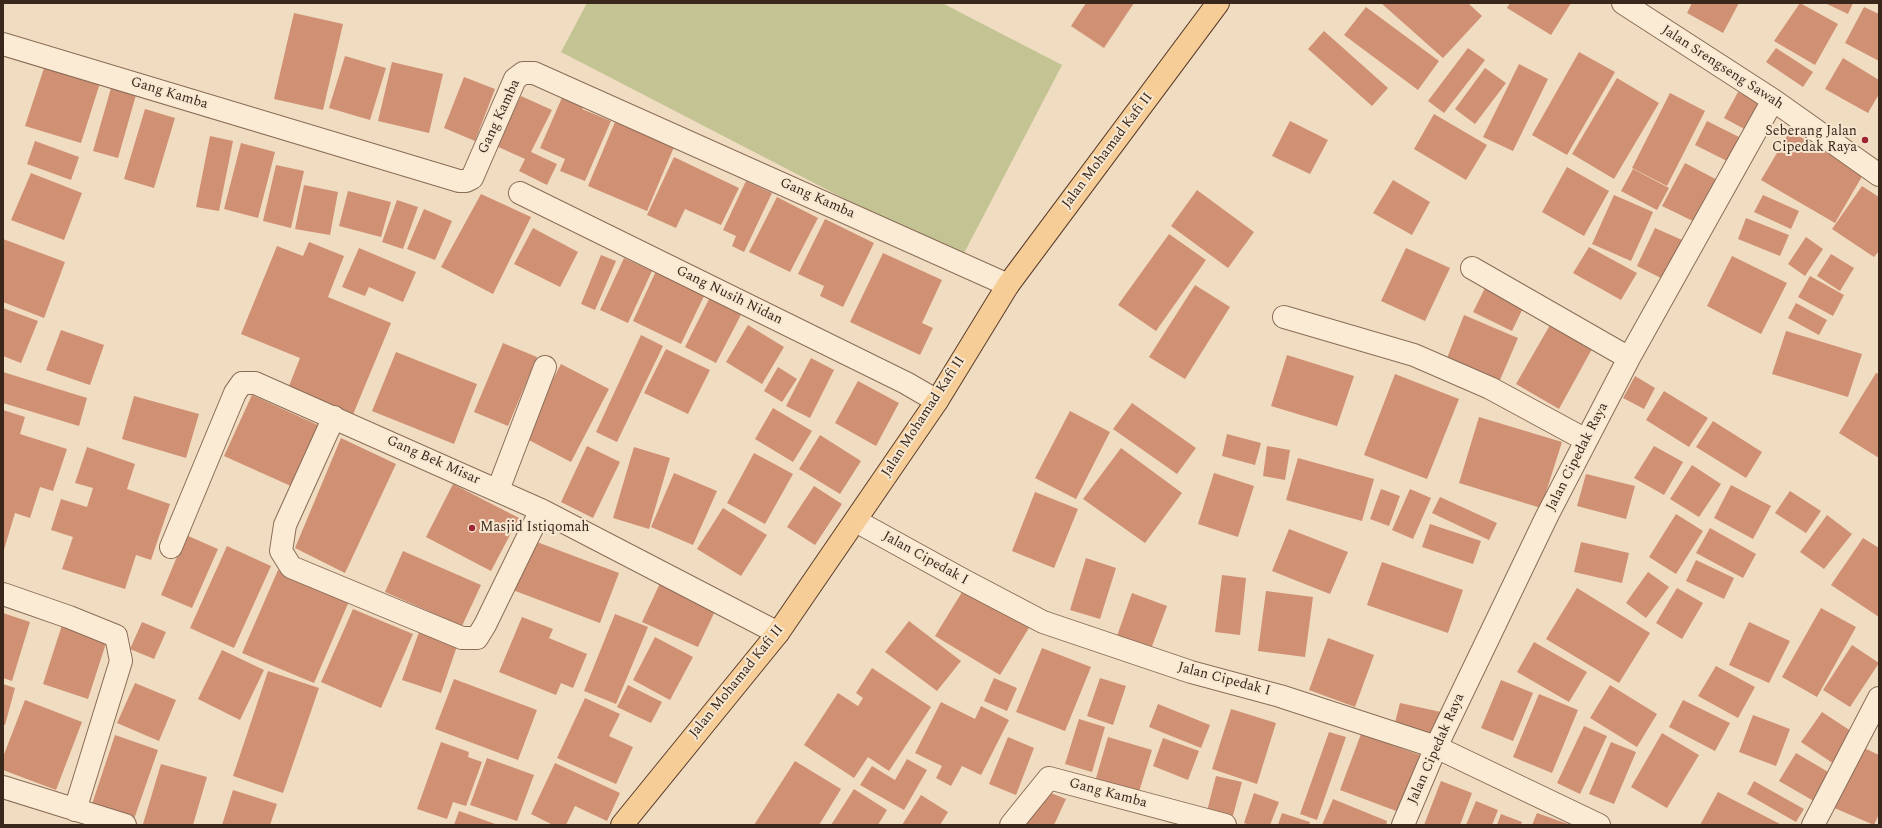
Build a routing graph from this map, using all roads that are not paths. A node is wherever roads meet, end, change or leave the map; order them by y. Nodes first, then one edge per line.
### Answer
1 (1218, 3) edge
2 (1623, 3) edge
3 (3, 44) edge
4 (1773, 100) junction
5 (1879, 175) edge
6 (520, 193) dead end
7 (1472, 268) dead end
8 (1008, 285) junction
9 (1284, 317) dead end
10 (1630, 358) junction
11 (545, 367) dead end
12 (937, 401) junction
13 (334, 417) junction
14 (1586, 440) junction
15 (498, 490) junction
16 (541, 510) junction
17 (863, 525) junction
18 (171, 547) dead end
19 (3, 594) edge
20 (778, 633) junction
21 (1879, 698) edge
22 (1436, 747) junction
23 (3, 788) edge
24 (75, 810) junction
25 (125, 825) edge
26 (622, 825) edge
27 (1011, 825) edge
28 (1225, 825) edge
29 (1403, 825) edge
30 (1599, 825) edge
31 (1813, 825) edge

1 - 8 main road, Jalan Mohamad Kafi II
2 - 4 street, Jalan Srengseng Sawah
3 - 8 street, Gang Kamba
4 - 5 street, Jalan Srengseng Sawah
4 - 10 street, Jalan Cipedak Raya
6 - 12 street, Gang Nusih Nidan
7 - 10 street
8 - 12 main road, Jalan Mohamad Kafi II
9 - 14 street
10 - 14 street, Jalan Cipedak Raya
11 - 15 street
12 - 17 main road, Jalan Mohamad Kafi II
13 - 15 street, Gang Bek Misar
13 - 16 street
13 - 18 street, Gang Bek Misar
14 - 22 street, Jalan Cipedak Raya
15 - 16 street, Gang Bek Misar
16 - 20 street, Gang Bek Misar
17 - 20 main road, Jalan Mohamad Kafi II
17 - 22 street, Jalan Cipedak I
19 - 24 street
20 - 26 main road, Jalan Mohamad Kafi II
21 - 31 street
22 - 29 street, Jalan Cipedak Raya
22 - 30 street, Jalan Cipedak I
23 - 24 street
24 - 25 street
27 - 28 street, Gang Kamba

